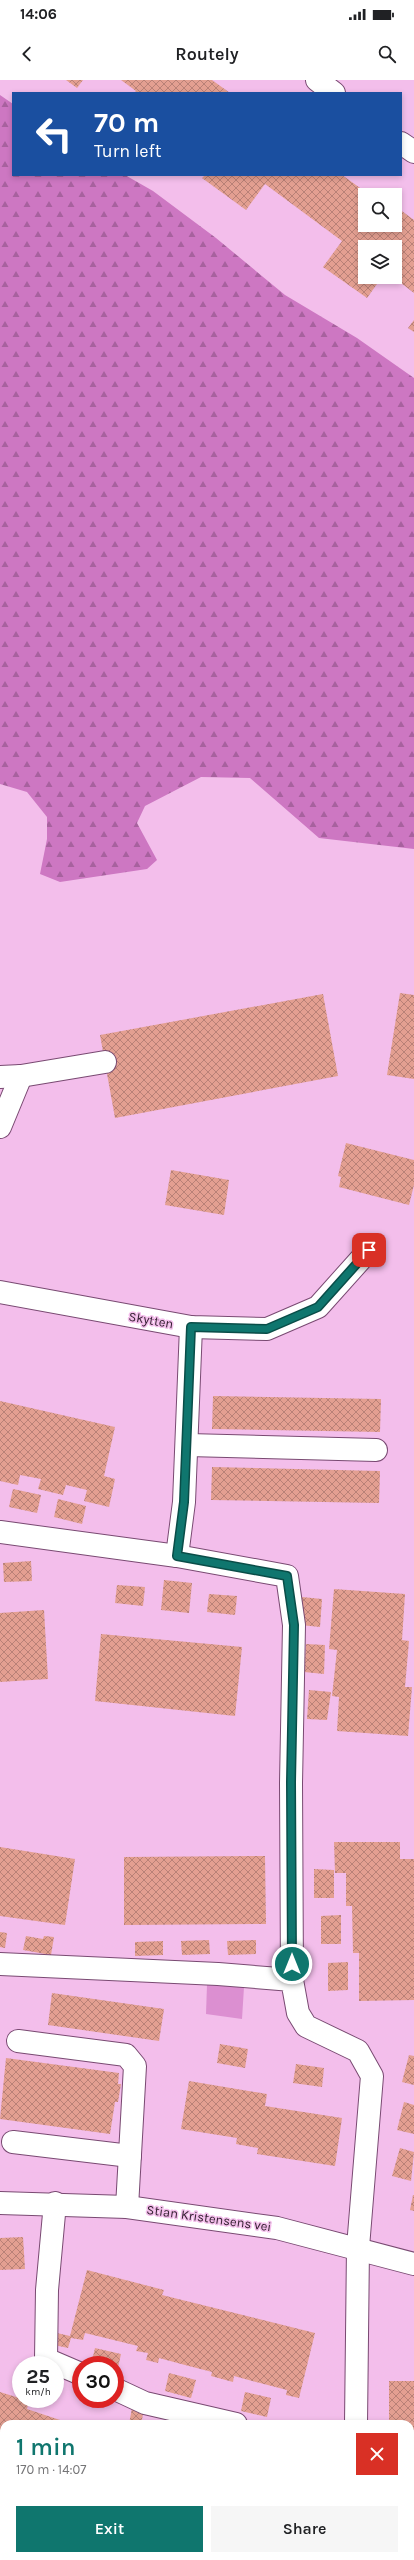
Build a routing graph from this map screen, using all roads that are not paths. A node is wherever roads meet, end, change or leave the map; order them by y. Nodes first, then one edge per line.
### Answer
1 (317, 80) edge
2 (333, 92) edge
3 (402, 144) edge
4 (414, 152) edge
5 (105, 1062) dead end
6 (10, 1077) edge
7 (0, 1127) edge
8 (369, 1250) dead end
9 (0, 1292) edge
10 (191, 1327) junction
11 (188, 1445) junction
12 (376, 1450) dead end
13 (0, 1532) edge
14 (177, 1556) junction
15 (0, 1964) edge
16 (292, 1980) junction
17 (18, 2041) dead end
18 (14, 2142) dead end
19 (130, 2156) junction
20 (0, 2203) edge
21 (55, 2203) junction
22 (127, 2207) junction
23 (358, 2247) junction
24 (414, 2264) edge
25 (72, 2370) edge
26 (124, 2394) edge
27 (218, 2420) edge
28 (356, 2420) edge

1 - 2 street
3 - 4 street
5 - 6 street
6 - 7 street
8 - 10 street, Skytten
9 - 10 street, Skytten
10 - 11 street
11 - 12 street
11 - 14 street
13 - 14 street
14 - 16 street
15 - 16 street
16 - 23 street
17 - 19 street
18 - 19 street
19 - 22 street
20 - 21 street, Stian Kristensens vei
21 - 22 street, Stian Kristensens vei
21 - 25 street
22 - 23 street, Stian Kristensens vei
23 - 24 street, Stian Kristensens vei
23 - 28 street
26 - 27 street

